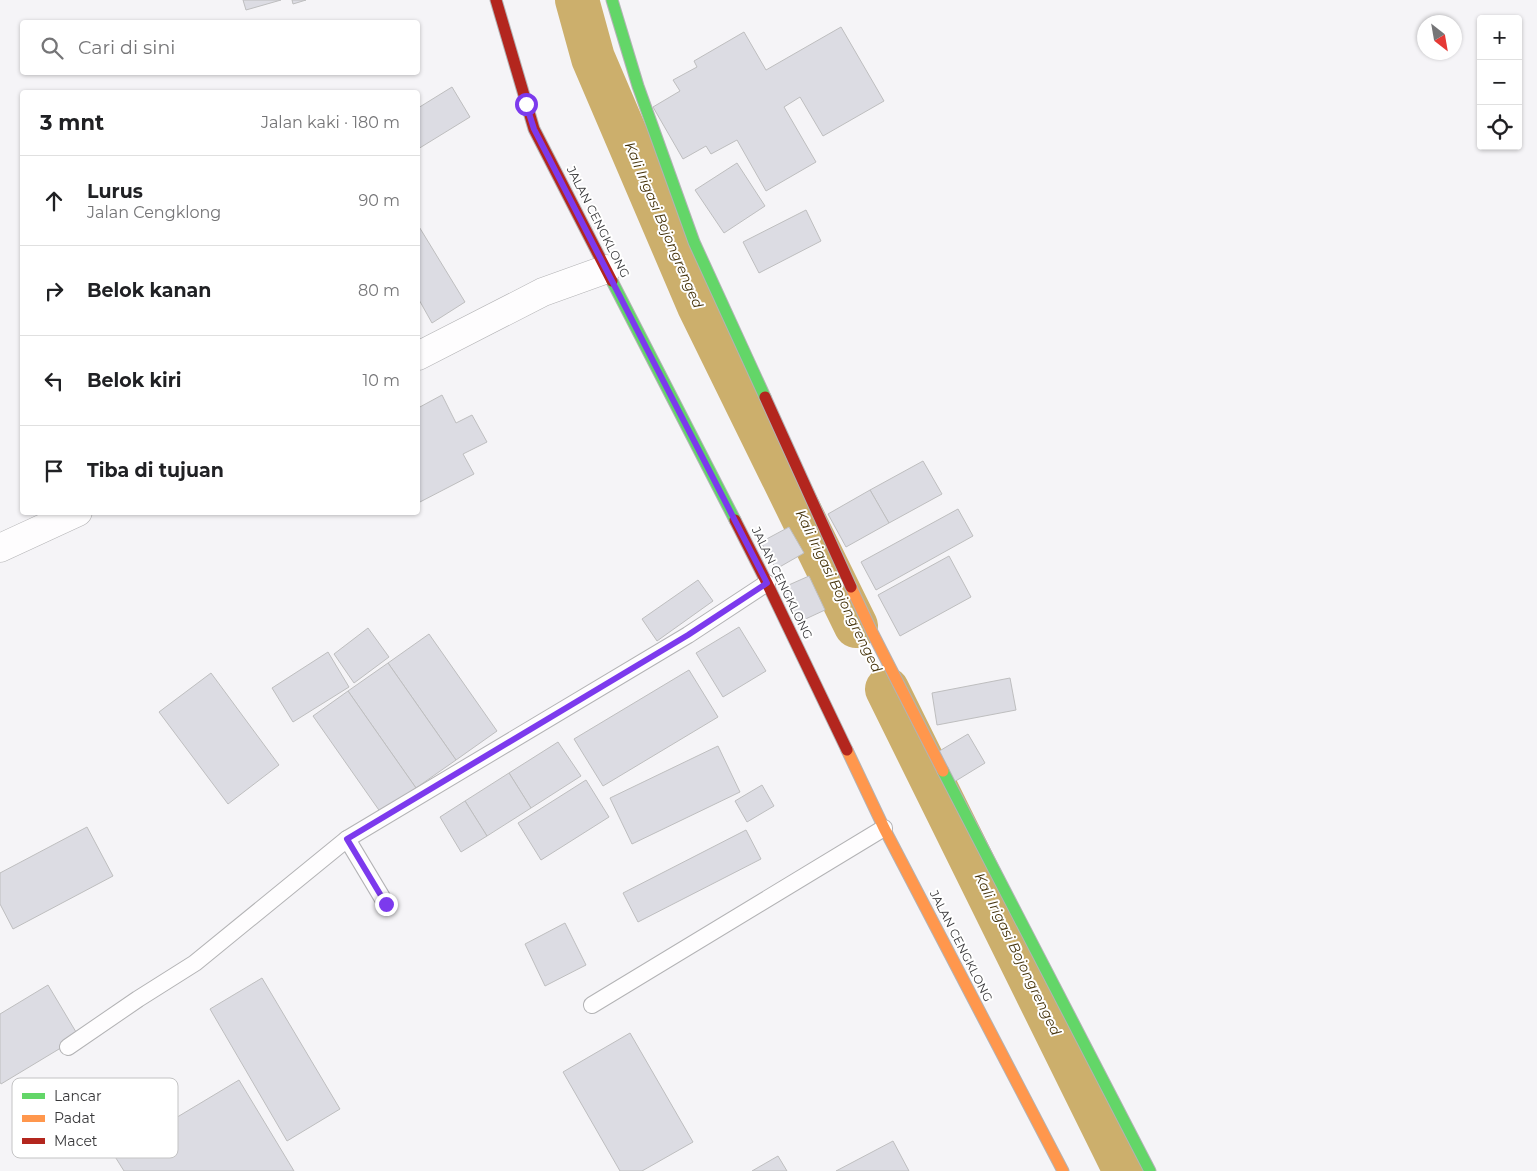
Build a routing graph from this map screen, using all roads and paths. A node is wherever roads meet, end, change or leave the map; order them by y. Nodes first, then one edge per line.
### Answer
1 (496, 0) edge
2 (612, 0) edge
3 (607, 269) junction
4 (420, 355) edge
5 (72, 515) edge
6 (0, 548) edge
7 (767, 583) junction
8 (884, 828) junction
9 (347, 839) junction
10 (386, 904) dead end
11 (592, 1005) dead end
12 (68, 1047) dead end
13 (1063, 1171) edge
14 (1150, 1171) edge

1 - 3 main road, JALAN CENGKLONG
2 - 14 main road
3 - 4 street
3 - 7 main road, JALAN CENGKLONG
5 - 6 street
7 - 8 main road, JALAN CENGKLONG
7 - 9 lane
8 - 11 lane
8 - 13 main road, JALAN CENGKLONG
9 - 10 lane
9 - 12 lane

